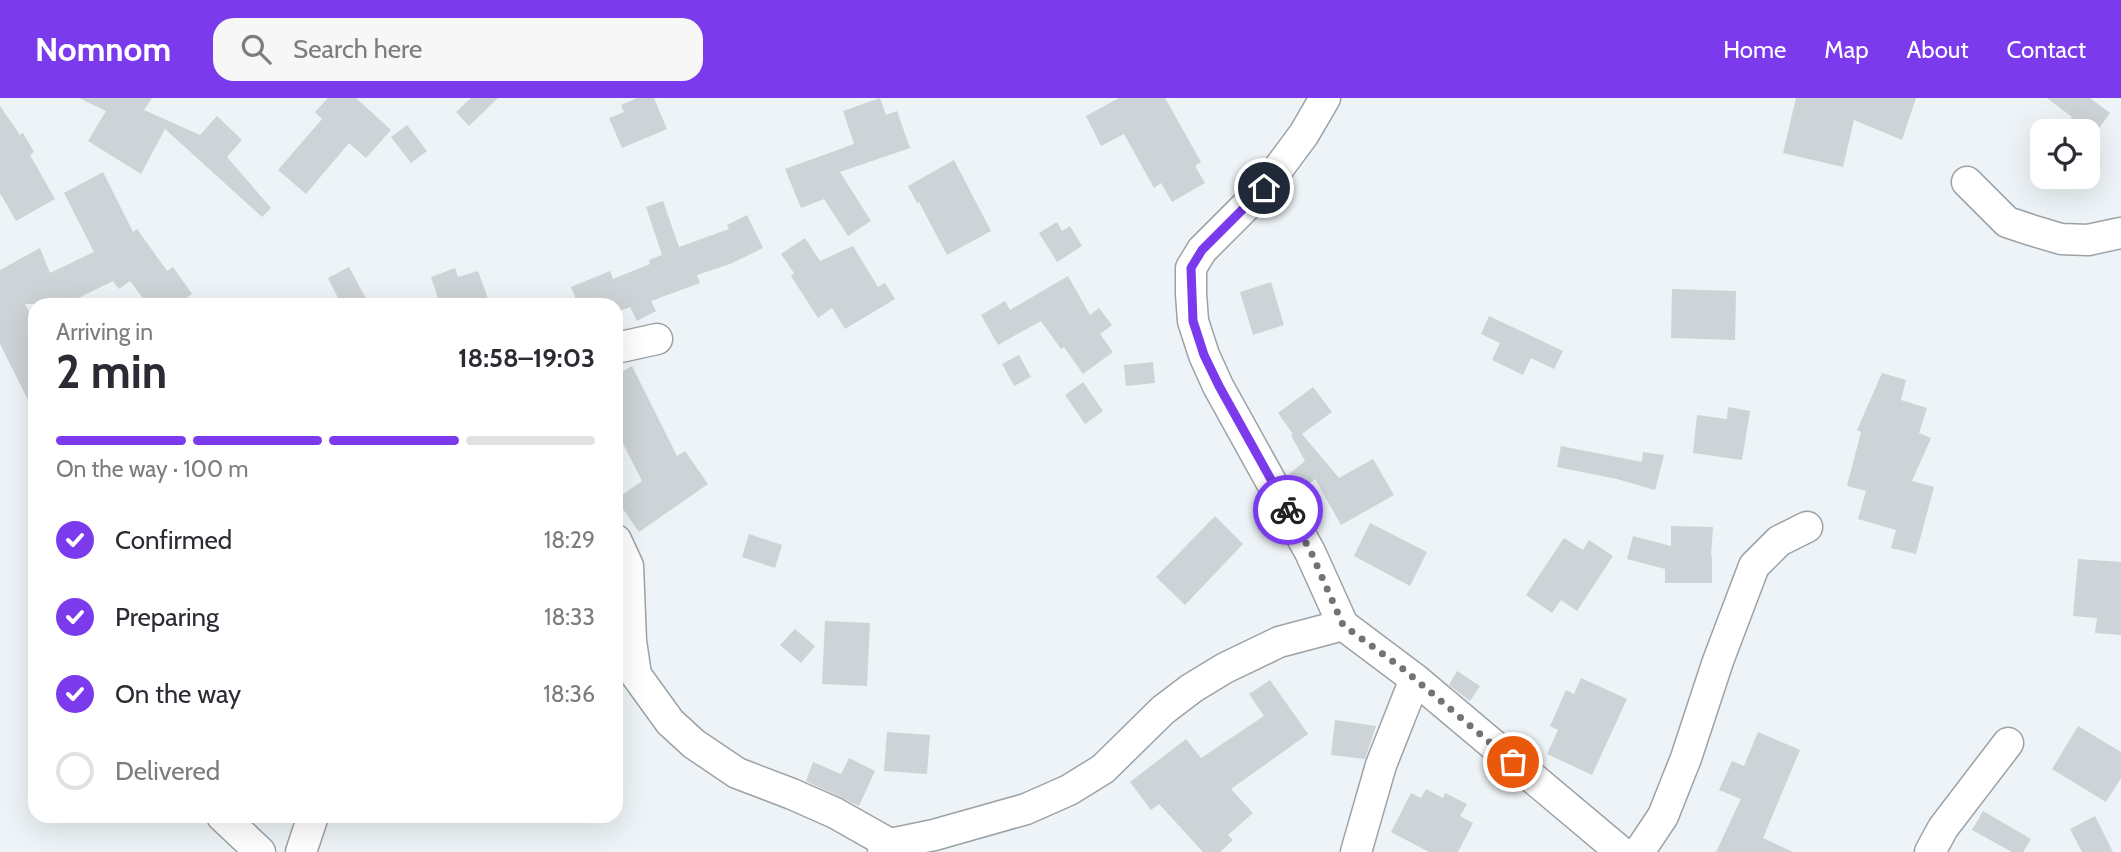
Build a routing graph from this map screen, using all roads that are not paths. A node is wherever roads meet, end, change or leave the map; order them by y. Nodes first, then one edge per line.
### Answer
1 (1325, 98) edge
2 (1967, 182) dead end
3 (2121, 233) edge
4 (657, 339) dead end
5 (623, 346) edge
6 (1807, 527) dead end
7 (623, 555) edge
8 (1343, 625) junction
9 (1415, 679) junction
10 (2008, 743) dead end
11 (229, 823) edge
12 (311, 823) edge
13 (938, 843) edge
14 (886, 848) edge
15 (260, 852) edge
16 (301, 852) edge
17 (1356, 852) edge
18 (1621, 852) edge
19 (1639, 852) edge
20 (1930, 852) edge

1 - 8 street
2 - 3 street
4 - 5 street
6 - 19 street
7 - 14 street
8 - 9 street
8 - 13 street
9 - 17 street
9 - 18 street
10 - 20 street
11 - 15 street
12 - 16 street
13 - 14 street

